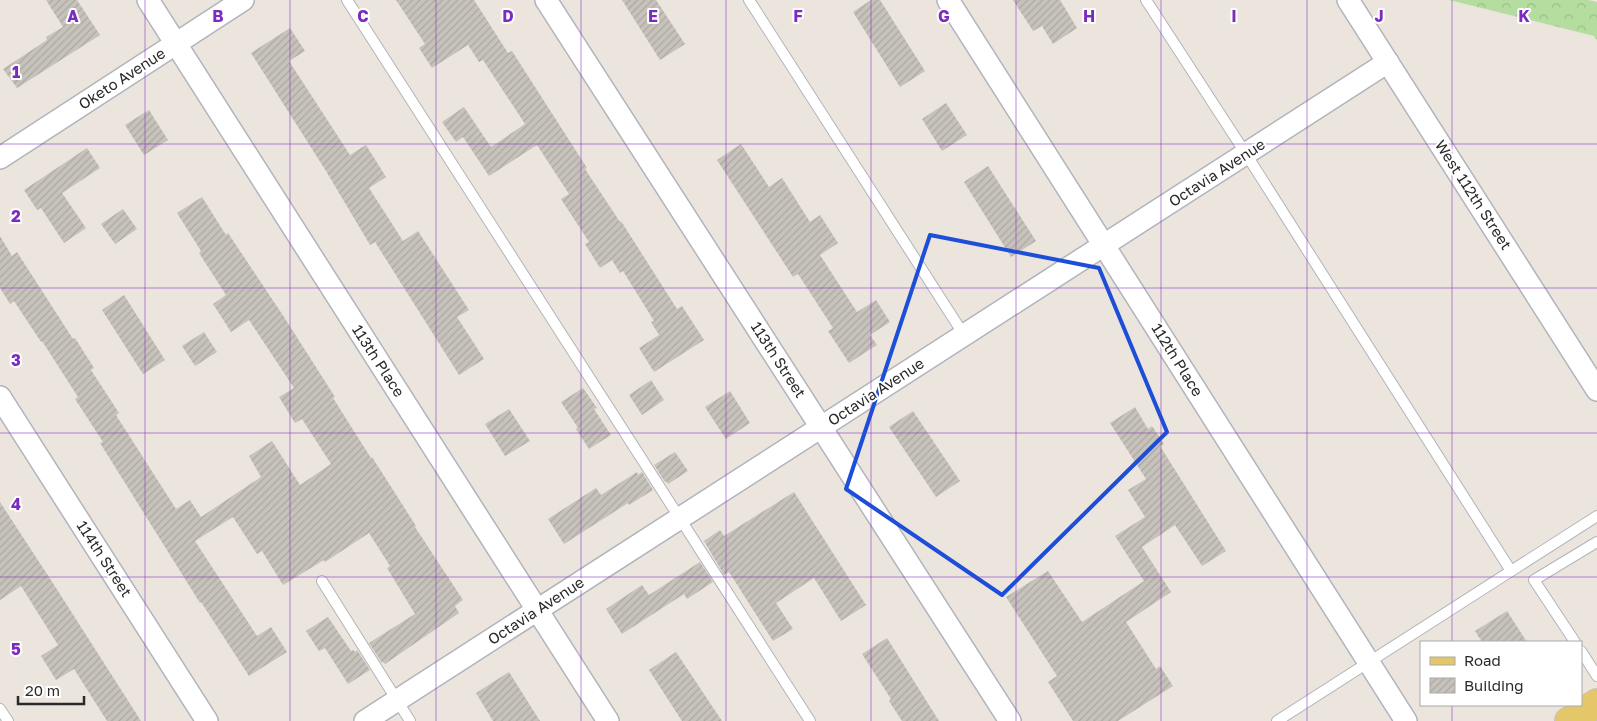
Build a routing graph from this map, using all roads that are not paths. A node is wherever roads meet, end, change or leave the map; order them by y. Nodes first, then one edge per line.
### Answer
1 (148, 0) edge
2 (243, 0) edge
3 (347, 0) edge
4 (546, 0) edge
5 (749, 0) edge
6 (948, 0) edge
7 (1146, 0) edge
8 (1348, 0) edge
9 (176, 44) junction
10 (1388, 62) junction
11 (1246, 154) junction
12 (0, 158) edge
13 (1104, 245) junction
14 (964, 335) junction
15 (1597, 390) edge
16 (0, 396) edge
17 (822, 427) junction
18 (1597, 516) edge
19 (680, 518) junction
20 (1597, 542) edge
21 (1511, 571) junction
22 (322, 581) dead end
23 (537, 610) junction
24 (1574, 641) edge
25 (1582, 654) edge
26 (1369, 662) junction
27 (1597, 676) edge
28 (397, 700) junction
29 (1597, 703) edge
30 (0, 709) edge
31 (8, 721) edge
32 (207, 721) edge
33 (365, 721) edge
34 (410, 721) edge
35 (608, 721) edge
36 (810, 721) edge
37 (1010, 721) edge
38 (1277, 721) edge
39 (1406, 721) edge
40 (1569, 721) edge

1 - 9 street, 113th Place
2 - 9 street, Oketo Avenue
3 - 19 lane
4 - 17 street, 113th Street
5 - 14 lane
6 - 13 street, 112th Place
7 - 11 lane
8 - 10 street, West 112th Street
9 - 12 street, Oketo Avenue
9 - 23 street, 113th Place
10 - 11 street, Octavia Avenue
10 - 15 street, West 112th Street
11 - 13 street, Octavia Avenue
11 - 21 lane
13 - 14 street, Octavia Avenue
13 - 26 street, 112th Place
14 - 17 street, Octavia Avenue
16 - 32 street, 114th Street
17 - 19 street, Octavia Avenue
17 - 37 street, 113th Street
18 - 21 lane
19 - 23 street, Octavia Avenue
19 - 36 lane
20 - 24 lane
21 - 26 lane
22 - 28 lane
23 - 28 street, Octavia Avenue
23 - 35 street, 113th Place
25 - 27 lane
26 - 38 lane
26 - 39 street, 112th Place
28 - 33 street, Octavia Avenue
28 - 34 lane
29 - 40 main road
30 - 31 lane

